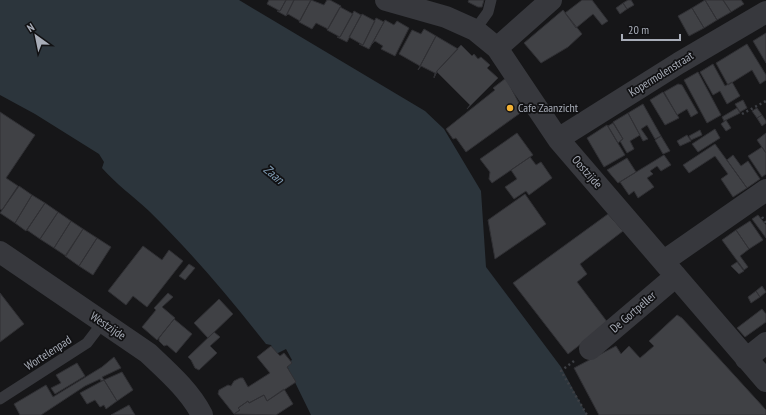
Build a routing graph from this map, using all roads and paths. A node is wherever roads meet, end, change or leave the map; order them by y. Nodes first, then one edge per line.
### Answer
1 (386, 0) edge
2 (490, 0) edge
3 (551, 0) edge
4 (766, 12) edge
5 (475, 30) junction
6 (497, 48) junction
7 (766, 101) edge
8 (742, 114) dead end
9 (558, 139) junction
10 (766, 190) edge
11 (0, 252) edge
12 (670, 268) junction
13 (103, 322) junction
14 (766, 343) edge
15 (590, 349) joint
16 (746, 359) junction
17 (766, 381) edge
18 (0, 399) edge
19 (202, 415) edge
20 (587, 415) edge

1 - 5 street, Oostzijde
2 - 5 lane
3 - 6 street
4 - 9 street, Kopermolenstraat
5 - 6 street, Oostzijde
6 - 9 street, Oostzijde
7 - 8 path
9 - 12 street, Oostzijde
10 - 12 street, De Gortpeller
11 - 13 street, Westzijde
12 - 15 street, De Gortpeller
12 - 16 street, Oostzijde
13 - 18 lane, Wortelenpad
13 - 19 street, Westzijde
14 - 16 street
15 - 20 path
16 - 17 street, Oostzijde

